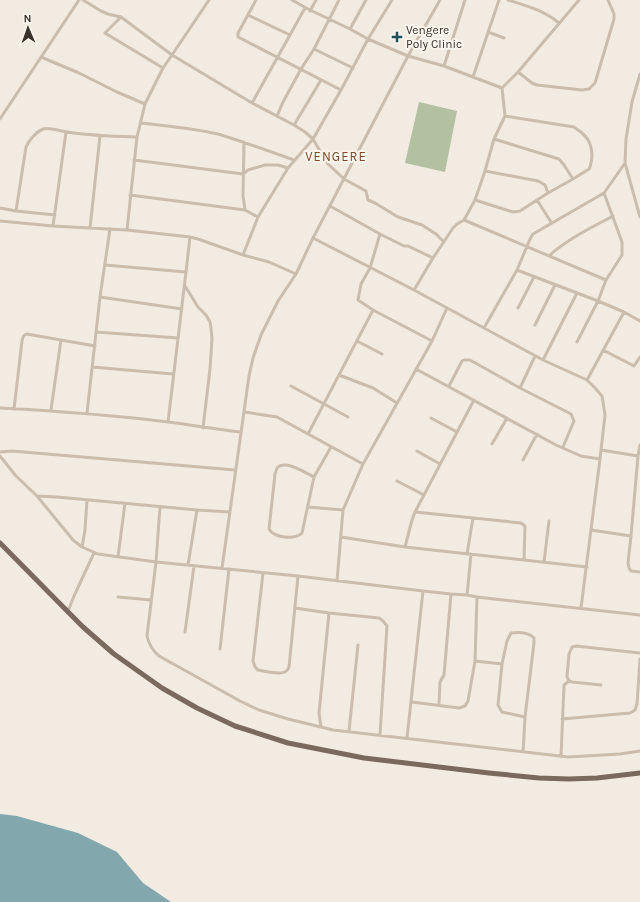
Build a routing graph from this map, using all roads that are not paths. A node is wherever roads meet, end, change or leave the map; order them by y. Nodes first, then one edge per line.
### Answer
1 (79, 0) edge
2 (83, 0) edge
3 (209, 0) edge
4 (256, 0) edge
5 (292, 0) edge
6 (316, 0) edge
7 (339, 0) edge
8 (366, 0) edge
9 (392, 0) edge
10 (440, 0) edge
11 (465, 0) edge
12 (499, 0) edge
13 (508, 0) edge
14 (579, 0) edge
15 (608, 0) edge
16 (305, 8) junction
17 (310, 11) junction
18 (248, 15) junction
19 (121, 17) junction
20 (328, 19) junction
21 (559, 23) junction
22 (350, 29) junction
23 (488, 32) junction
24 (290, 35) junction
25 (504, 38) dead end
26 (368, 39) junction
27 (314, 49) junction
28 (172, 55) junction
29 (408, 56) junction
30 (41, 57) junction
31 (278, 57) junction
32 (444, 66) junction
33 (163, 68) junction
34 (353, 68) junction
35 (301, 69) junction
36 (518, 72) junction
37 (640, 74) edge
38 (473, 77) junction
39 (321, 80) junction
40 (502, 88) junction
41 (341, 90) junction
42 (252, 103) junction
43 (145, 104) junction
44 (277, 116) junction
45 (505, 116) junction
46 (0, 119) edge
47 (141, 123) junction
48 (294, 125) junction
49 (66, 132) junction
50 (100, 136) junction
51 (137, 137) junction
52 (313, 139) junction
53 (494, 139) junction
54 (244, 142) junction
55 (134, 160) junction
56 (294, 160) junction
57 (625, 164) junction
58 (288, 168) junction
59 (485, 171) junction
60 (243, 174) junction
61 (344, 179) junction
62 (573, 179) junction
63 (548, 193) junction
64 (604, 193) junction
65 (130, 195) junction
66 (475, 200) junction
67 (537, 200) junction
68 (330, 206) junction
69 (0, 208) edge
70 (245, 210) junction
71 (16, 211) junction
72 (55, 215) junction
73 (613, 216) junction
74 (258, 217) junction
75 (640, 217) edge
76 (464, 220) junction
77 (0, 221) edge
78 (551, 222) junction
79 (53, 226) junction
80 (90, 228) junction
81 (110, 229) junction
82 (127, 230) junction
83 (380, 234) junction
84 (190, 237) junction
85 (313, 238) junction
86 (444, 242) junction
87 (526, 247) junction
88 (242, 255) junction
89 (549, 256) junction
90 (433, 258) junction
91 (105, 265) junction
92 (370, 268) junction
93 (517, 270) junction
94 (186, 272) junction
95 (296, 274) junction
96 (534, 276) junction
97 (606, 280) junction
98 (554, 285) junction
99 (185, 286) junction
100 (414, 290) junction
101 (577, 293) junction
102 (100, 297) junction
103 (598, 301) junction
104 (447, 308) junction
105 (518, 308) dead end
106 (182, 309) junction
107 (372, 310) junction
108 (624, 312) junction
109 (640, 321) edge
110 (535, 326) dead end
111 (484, 328) junction
112 (96, 332) junction
113 (178, 338) junction
114 (61, 340) junction
115 (357, 341) junction
116 (432, 341) junction
117 (577, 342) dead end
118 (95, 346) junction
119 (603, 350) junction
120 (382, 354) dead end
121 (535, 356) junction
122 (640, 357) edge
123 (543, 360) junction
124 (92, 367) junction
125 (416, 368) junction
126 (173, 374) junction
127 (339, 375) junction
128 (587, 380) junction
129 (291, 386) dead end
130 (449, 386) junction
131 (520, 388) junction
132 (474, 400) junction
133 (397, 403) junction
134 (324, 404) junction
135 (0, 408) edge
136 (14, 409) junction
137 (51, 410) junction
138 (244, 412) junction
139 (87, 413) junction
140 (348, 417) dead end
141 (431, 418) dead end
142 (507, 418) junction
143 (168, 422) junction
144 (203, 428) junction
145 (241, 432) junction
146 (457, 432) junction
147 (308, 434) junction
148 (537, 434) junction
149 (492, 444) dead end
150 (640, 445) edge
151 (331, 446) junction
152 (562, 448) junction
153 (601, 450) junction
154 (417, 451) dead end
155 (0, 452) edge
156 (0, 456) edge
157 (638, 456) junction
158 (600, 459) junction
159 (523, 460) dead end
160 (363, 464) junction
161 (440, 464) junction
162 (235, 470) junction
163 (314, 477) junction
164 (397, 481) dead end
165 (636, 482) junction
166 (640, 482) edge
167 (424, 495) junction
168 (37, 496) junction
169 (87, 500) junction
170 (125, 504) junction
171 (160, 507) junction
172 (308, 507) junction
173 (197, 510) junction
174 (344, 510) junction
175 (230, 512) junction
176 (415, 512) junction
177 (473, 518) junction
178 (549, 521) dead end
179 (591, 530) junction
180 (631, 536) junction
181 (341, 537) junction
182 (0, 543) edge
183 (82, 547) junction
184 (405, 547) junction
185 (94, 553) junction
186 (467, 554) junction
187 (471, 554) junction
188 (118, 557) junction
189 (524, 560) junction
190 (156, 562) junction
191 (544, 562) junction
192 (188, 565) junction
193 (194, 566) junction
194 (587, 567) junction
195 (222, 568) junction
196 (229, 569) junction
197 (640, 572) edge
198 (263, 573) junction
199 (298, 576) junction
200 (337, 581) junction
201 (423, 592) junction
202 (451, 594) junction
203 (467, 595) junction
204 (118, 597) dead end
205 (477, 597) junction
206 (152, 600) junction
207 (295, 608) junction
208 (581, 608) junction
209 (68, 611) junction
210 (329, 613) junction
211 (640, 615) edge
212 (185, 632) dead end
213 (358, 645) dead end
214 (220, 649) dead end
215 (640, 654) edge
216 (640, 659) edge
217 (475, 661) junction
218 (502, 664) junction
219 (569, 680) junction
220 (601, 685) dead end
221 (412, 702) junction
222 (439, 705) junction
223 (525, 717) junction
224 (562, 719) junction
225 (321, 727) junction
226 (349, 732) junction
227 (380, 735) junction
228 (407, 738) junction
229 (640, 751) edge
230 (523, 752) junction
231 (561, 757) junction
232 (640, 773) edge

1 - 30 street
2 - 19 street
3 - 28 street
4 - 18 street
5 - 16 street
6 - 17 street
7 - 20 street
8 - 22 street
9 - 26 street
10 - 29 street
11 - 32 street
12 - 23 street
13 - 21 street
14 - 21 street
15 - 36 street
16 - 17 street
16 - 24 street
17 - 20 street
18 - 24 street
18 - 31 street
19 - 28 street
19 - 33 street
20 - 22 street
20 - 27 street
21 - 36 street
22 - 26 street
23 - 25 street
23 - 38 street
24 - 31 street
26 - 29 street
26 - 34 street
27 - 34 street
27 - 35 street
28 - 33 street
28 - 42 street
29 - 32 street
29 - 61 street
30 - 43 street
30 - 46 street
31 - 35 street
31 - 42 street
32 - 38 street
33 - 43 street
34 - 41 street
35 - 39 street
35 - 44 street
36 - 40 street
37 - 57 street
38 - 40 street
39 - 41 street
39 - 48 street
40 - 45 street
41 - 52 street
42 - 44 street
43 - 47 street
44 - 48 street
45 - 53 street
45 - 62 street
47 - 51 street
47 - 54 street
48 - 52 street
49 - 50 street
49 - 71 street
49 - 72 street
50 - 51 street
50 - 80 street
51 - 55 street
52 - 56 street
52 - 61 street
53 - 59 street
53 - 62 street
54 - 56 street
54 - 60 street
55 - 60 street
55 - 65 street
56 - 58 street
57 - 64 street
57 - 75 street
58 - 60 street
58 - 74 street
59 - 63 street
59 - 66 street
60 - 70 street
61 - 68 street
61 - 86 street
62 - 63 street
63 - 67 street
64 - 73 street
64 - 78 street
65 - 70 street
65 - 82 street
66 - 67 street
66 - 76 street
67 - 78 street
68 - 83 street
68 - 85 street
69 - 71 street
70 - 74 street
71 - 72 street
72 - 79 street
73 - 89 street
73 - 97 street
74 - 88 street
76 - 86 street
76 - 87 street
77 - 79 street
78 - 87 street
79 - 80 street
80 - 81 street
81 - 82 street
81 - 91 street
82 - 84 street
83 - 90 street
83 - 92 street
84 - 88 street
84 - 94 street
85 - 92 street
85 - 95 street
86 - 90 street
87 - 89 street
87 - 93 street
88 - 95 street
89 - 97 street
90 - 100 street
91 - 94 street
91 - 102 street
92 - 100 street
92 - 107 street
93 - 96 street
93 - 111 street
94 - 99 street
95 - 138 street
96 - 98 street
96 - 105 street
97 - 103 street
98 - 101 street
98 - 110 street
99 - 106 street
99 - 144 street
100 - 104 street
101 - 103 street
101 - 123 street
102 - 106 street
102 - 112 street
103 - 108 street
103 - 117 street
104 - 111 street
104 - 116 street
106 - 113 street
107 - 115 street
107 - 116 street
108 - 109 street
108 - 119 street
111 - 121 street
112 - 113 street
112 - 118 street
113 - 126 street
114 - 118 street
114 - 136 street
114 - 137 street
115 - 120 street
115 - 127 street
116 - 125 street
118 - 124 street
119 - 122 street
119 - 128 street
121 - 123 street
121 - 131 street
123 - 128 street
124 - 126 street
124 - 139 street
125 - 130 street
125 - 133 street
126 - 143 street
127 - 133 street
127 - 134 street
128 - 153 street
129 - 134 street
130 - 131 street
130 - 132 street
131 - 152 street
132 - 142 street
132 - 146 street
133 - 160 street
134 - 140 street
134 - 147 street
135 - 136 street
136 - 137 street
137 - 139 street
138 - 145 street
138 - 147 street
139 - 143 street
141 - 146 street
142 - 148 street
142 - 149 street
143 - 144 street
144 - 145 street
145 - 162 street
146 - 161 street
147 - 151 street
148 - 152 street
148 - 159 street
150 - 157 street
151 - 160 street
151 - 163 street
152 - 158 street
153 - 157 street
153 - 158 street
154 - 161 street
155 - 162 street
156 - 168 street
157 - 165 street
158 - 179 street
160 - 174 street
161 - 167 street
162 - 175 street
163 - 172 street
163 - 172 street
164 - 167 street
165 - 166 street
165 - 180 street
167 - 176 street
168 - 169 street
168 - 183 street
169 - 170 street
169 - 183 street
170 - 171 street
170 - 188 street
171 - 173 street
171 - 190 street
172 - 174 street
173 - 175 street
173 - 192 street
174 - 181 street
175 - 195 street
176 - 177 street
176 - 184 street
177 - 186 street
177 - 189 street
178 - 191 street
179 - 180 street
179 - 194 street
180 - 197 street
181 - 184 street
181 - 200 street
182 - 209 main road
183 - 185 street
184 - 186 street
185 - 188 street
185 - 209 street
186 - 187 street
187 - 189 street
187 - 203 street
188 - 190 street
189 - 191 street
190 - 192 street
190 - 206 street
191 - 194 street
192 - 193 street
193 - 195 street
193 - 212 street
194 - 208 street
195 - 196 street
196 - 198 street
196 - 214 street
198 - 199 street
198 - 207 street
199 - 200 street
199 - 207 street
200 - 201 street
201 - 202 street
201 - 221 street
202 - 203 street
202 - 222 street
203 - 205 street
204 - 206 street
205 - 208 street
205 - 217 street
206 - 225 street
207 - 210 street
208 - 211 street
209 - 232 main road
210 - 225 street
210 - 227 street
213 - 226 street
215 - 219 street
216 - 224 street
217 - 218 street
217 - 222 street
218 - 223 street
218 - 223 street
219 - 220 street
219 - 224 street
221 - 222 street
221 - 228 street
223 - 230 street
224 - 231 street
225 - 226 street
226 - 227 street
227 - 228 street
228 - 230 street
229 - 231 street
230 - 231 street

